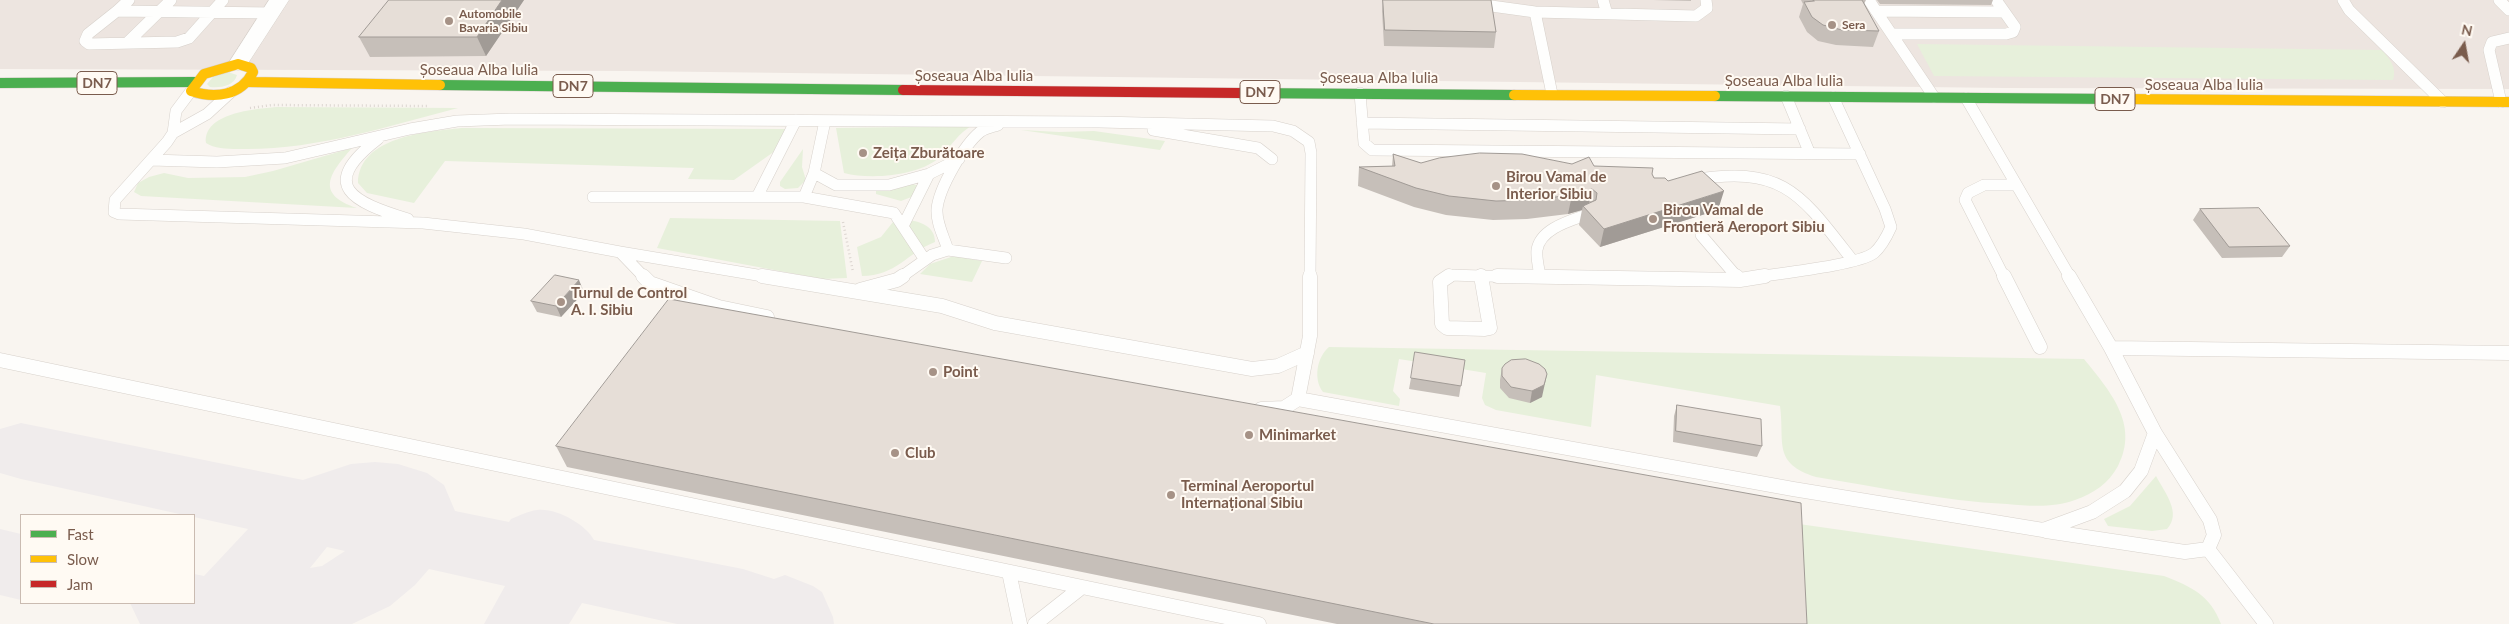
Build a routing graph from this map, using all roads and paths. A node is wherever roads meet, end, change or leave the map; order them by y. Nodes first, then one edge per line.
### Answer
1 (129, 0) edge
2 (171, 0) edge
3 (223, 0) edge
4 (1448, 0) edge
5 (1603, 0) edge
6 (1706, 0) edge
7 (1869, 0) edge
8 (1996, 0) edge
9 (2343, 0) edge
10 (2499, 0) edge
11 (1464, 1) edge
12 (275, 6) edge
13 (2509, 10) edge
14 (117, 11) junction
15 (160, 11) junction
16 (1876, 11) junction
17 (214, 12) junction
18 (1535, 12) junction
19 (2004, 12) junction
20 (1607, 14) junction
21 (1892, 34) junction
22 (2509, 38) edge
23 (127, 43) junction
24 (238, 64) junction
25 (249, 82) junction
26 (0, 83) edge
27 (192, 86) junction
28 (231, 92) junction
29 (1360, 93) junction
30 (1552, 94) junction
31 (1786, 96) junction
32 (1833, 97) junction
33 (1934, 98) junction
34 (1966, 98) junction
35 (2443, 102) junction
36 (2505, 102) edge
37 (796, 120) junction
38 (824, 121) junction
39 (1005, 122) junction
40 (1099, 122) junction
41 (1362, 123) junction
42 (1800, 130) junction
43 (173, 133) junction
44 (384, 135) junction
45 (1810, 154) junction
46 (1860, 154) junction
47 (961, 158) junction
48 (1272, 159) dead end
49 (151, 160) junction
50 (814, 173) junction
51 (929, 174) junction
52 (1683, 182) edge
53 (2016, 185) junction
54 (593, 197) dead end
55 (804, 197) junction
56 (757, 198) junction
57 (1586, 215) edge
58 (423, 223) junction
59 (904, 224) junction
60 (1701, 235) dead end
61 (948, 250) junction
62 (620, 252) junction
63 (1006, 258) dead end
64 (925, 260) junction
65 (1854, 261) junction
66 (1482, 275) junction
67 (1540, 276) junction
68 (1740, 280) junction
69 (852, 292) junction
70 (780, 320) edge
71 (2040, 347) dead end
72 (2111, 348) junction
73 (1307, 353) junction
74 (2509, 353) edge
75 (0, 360) edge
76 (1298, 399) junction
77 (1250, 407) edge
78 (2155, 433) junction
79 (2043, 530) junction
80 (2208, 549) junction
81 (1009, 572) junction
82 (1082, 587) junction
83 (1020, 624) edge
84 (1035, 624) edge
85 (1259, 624) edge
86 (2266, 624) edge

1 - 14 lane
2 - 15 lane
3 - 17 lane
4 - 11 lane
5 - 20 lane
6 - 20 lane
7 - 16 lane
8 - 19 lane
9 - 35 lane
10 - 13 lane
11 - 18 lane
12 - 17 lane
12 - 24 street
14 - 15 lane
14 - 23 lane
15 - 17 lane
15 - 23 lane
16 - 19 lane
16 - 21 lane
17 - 23 lane
18 - 20 lane
18 - 30 lane
19 - 21 lane
21 - 33 lane
22 - 36 lane
24 - 25 main road
24 - 27 main road
25 - 28 main road, DN7
25 - 29 main road, Șoseaua Alba Iulia / DN7
26 - 27 main road, DN7
27 - 28 main road, DN7
27 - 43 lane
28 - 43 lane
29 - 30 main road, Șoseaua Alba Iulia / DN7
29 - 41 lane
30 - 31 main road, Șoseaua Alba Iulia / DN7
31 - 32 main road, Șoseaua Alba Iulia / DN7
31 - 42 lane
32 - 33 main road, Șoseaua Alba Iulia / DN7
32 - 46 lane
33 - 34 main road, Șoseaua Alba Iulia / DN7
34 - 35 main road, Șoseaua Alba Iulia / DN7
34 - 53 lane
35 - 36 main road, Șoseaua Alba Iulia / DN7
37 - 38 lane
37 - 44 lane
37 - 56 lane
38 - 39 lane
38 - 50 lane
39 - 40 lane
39 - 47 lane
40 - 48 lane
40 - 73 lane
41 - 42 lane
41 - 45 lane
42 - 45 lane
43 - 49 lane
44 - 49 lane
44 - 58 lane
45 - 46 lane
46 - 65 lane
47 - 51 lane
47 - 61 lane
49 - 58 lane
50 - 51 lane
50 - 55 lane
51 - 59 lane
52 - 65 lane
53 - 71 lane
53 - 72 lane
54 - 56 lane
55 - 56 lane
55 - 59 lane
57 - 67 lane
58 - 62 lane
59 - 64 lane
60 - 68 lane
61 - 63 lane
61 - 64 lane
62 - 69 lane
62 - 70 lane
64 - 69 lane
65 - 68 lane
66 - 66 lane
66 - 67 lane
67 - 68 lane
69 - 73 lane
72 - 74 lane
72 - 78 lane
73 - 76 lane
75 - 81 lane
76 - 77 lane
76 - 79 lane
78 - 79 lane
78 - 80 lane
79 - 80 lane
80 - 86 lane
81 - 82 lane
81 - 83 lane
82 - 84 lane
82 - 85 lane

